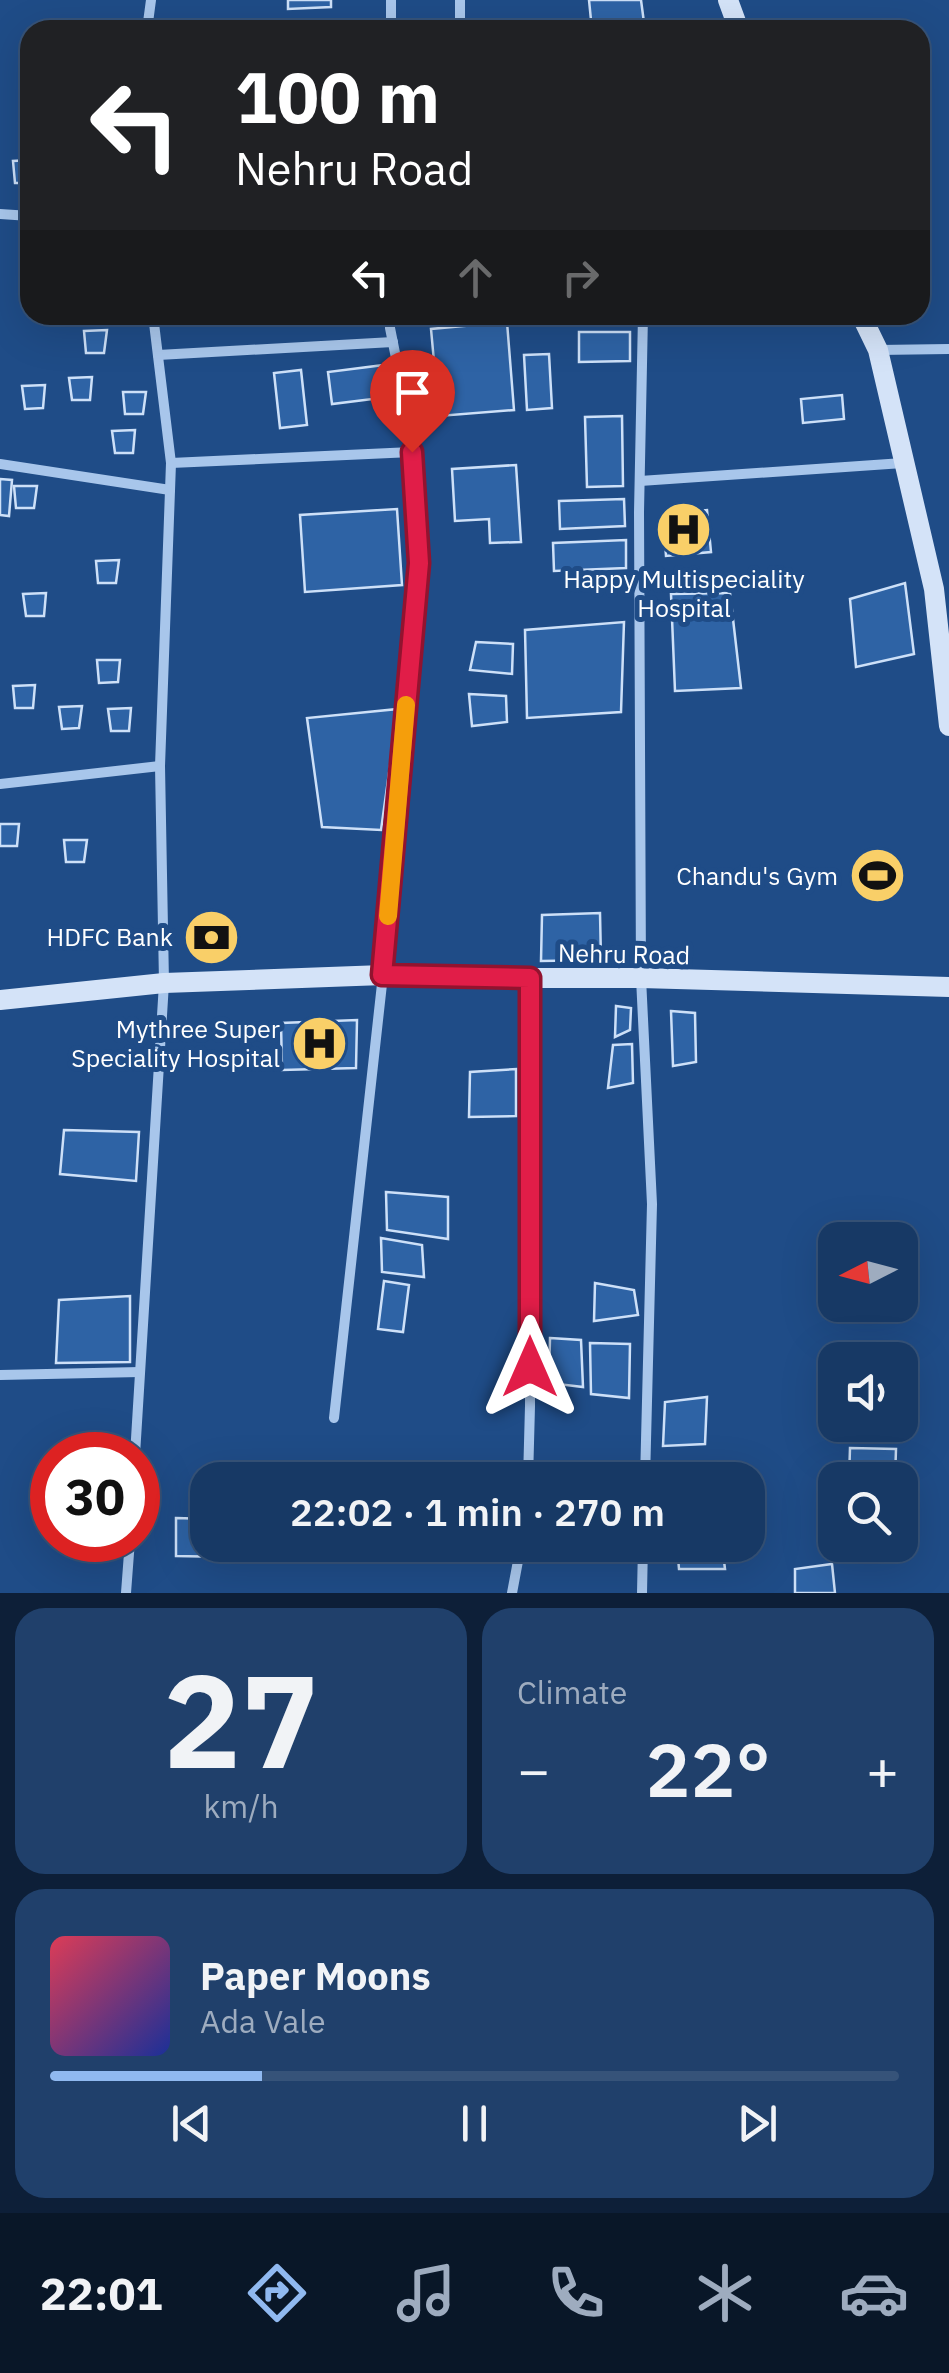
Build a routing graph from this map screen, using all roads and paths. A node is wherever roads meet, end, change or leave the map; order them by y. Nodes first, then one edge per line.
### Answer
1 (154, 325) edge
2 (391, 325) edge
3 (642, 325) edge
4 (866, 325) edge
5 (393, 342) junction
6 (949, 349) edge
7 (878, 350) junction
8 (158, 355) junction
9 (412, 452) junction
10 (171, 462) junction
11 (904, 463) junction
12 (0, 464) edge
13 (640, 481) junction
14 (170, 490) junction
15 (942, 588) edge
16 (949, 726) edge
17 (160, 766) junction
18 (0, 784) edge
19 (382, 975) junction
20 (530, 978) junction
21 (642, 978) junction
22 (164, 983) junction
23 (949, 988) edge
24 (0, 1000) edge
25 (140, 1372) junction
26 (0, 1375) edge
27 (334, 1418) dead end
28 (136, 1432) edge
29 (528, 1462) edge
30 (645, 1462) edge
31 (128, 1562) edge
32 (518, 1562) edge
33 (643, 1562) edge
34 (126, 1593) edge
35 (512, 1593) edge
36 (642, 1593) edge

1 - 8 street
2 - 5 street
3 - 13 street
4 - 7 main road
5 - 8 street
5 - 9 street
6 - 7 street
7 - 11 main road
8 - 10 street
9 - 10 street
9 - 19 street
10 - 14 street
11 - 13 street
11 - 15 main road
12 - 14 street
13 - 21 street
14 - 17 street
15 - 16 main road
17 - 18 street
17 - 22 street
19 - 20 main road, Nehru Road
19 - 22 main road, Nehru Road
19 - 27 street
20 - 21 main road, Nehru Road
20 - 29 street
21 - 23 main road, Nehru Road
21 - 30 street
22 - 24 main road, Nehru Road
22 - 25 street
25 - 26 street
25 - 28 street
31 - 34 street
32 - 35 street
33 - 36 street

